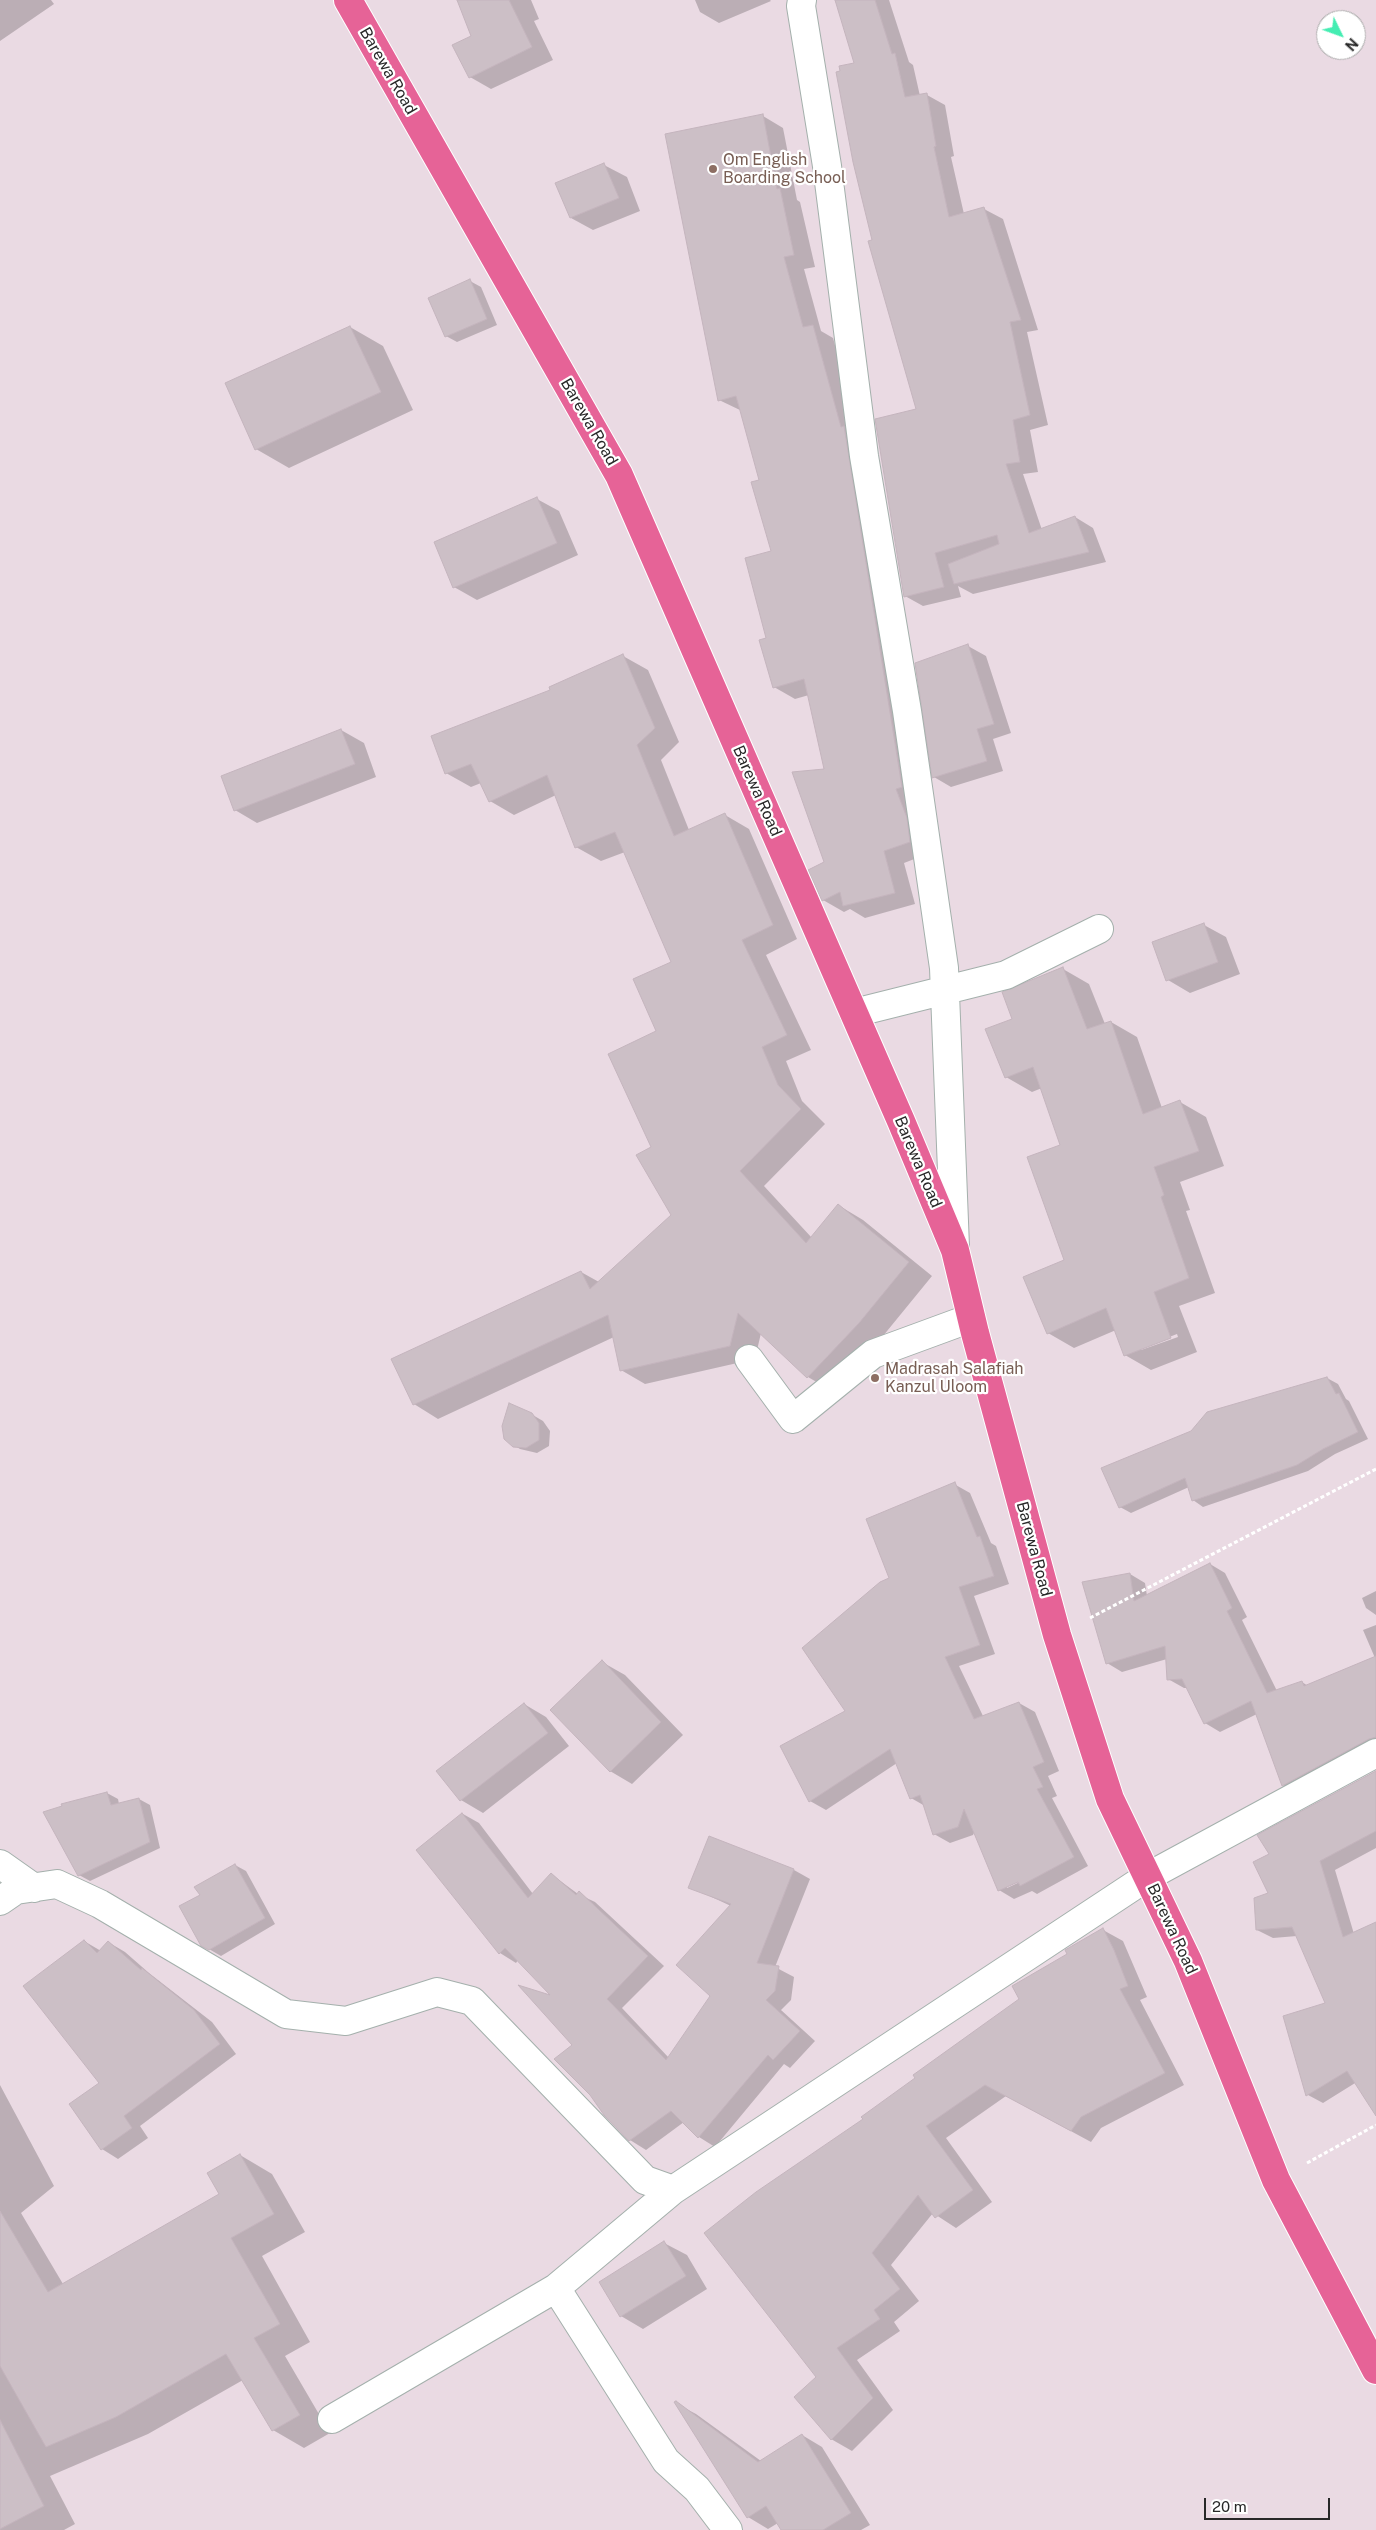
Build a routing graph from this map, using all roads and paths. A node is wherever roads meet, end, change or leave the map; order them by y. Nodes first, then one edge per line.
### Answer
1 (348, 0) edge
2 (802, 0) edge
3 (1099, 929) dead end
4 (945, 992) junction
5 (854, 1013) junction
6 (955, 1250) junction
7 (972, 1318) junction
8 (749, 1359) dead end
9 (1376, 1469) edge
10 (1058, 1635) junction
11 (1376, 1753) edge
12 (0, 1864) edge
13 (1147, 1877) junction
14 (34, 1888) junction
15 (0, 1900) edge
16 (1376, 2124) edge
17 (1276, 2180) junction
18 (673, 2190) junction
19 (556, 2288) junction
20 (1376, 2370) edge
21 (332, 2419) dead end
22 (728, 2530) edge

1 - 5 main road, Barewa Road
2 - 4 street
3 - 4 street
4 - 5 street
4 - 6 street
5 - 6 main road, Barewa Road
6 - 7 main road, Barewa Road
7 - 8 street
7 - 10 main road, Barewa Road
9 - 10 path
10 - 13 main road, Barewa Road
11 - 13 street
12 - 14 street
13 - 17 main road, Barewa Road
13 - 18 street
14 - 15 street
14 - 18 street
16 - 17 path
17 - 20 main road, Barewa Road
18 - 19 street
19 - 21 street
19 - 22 street

